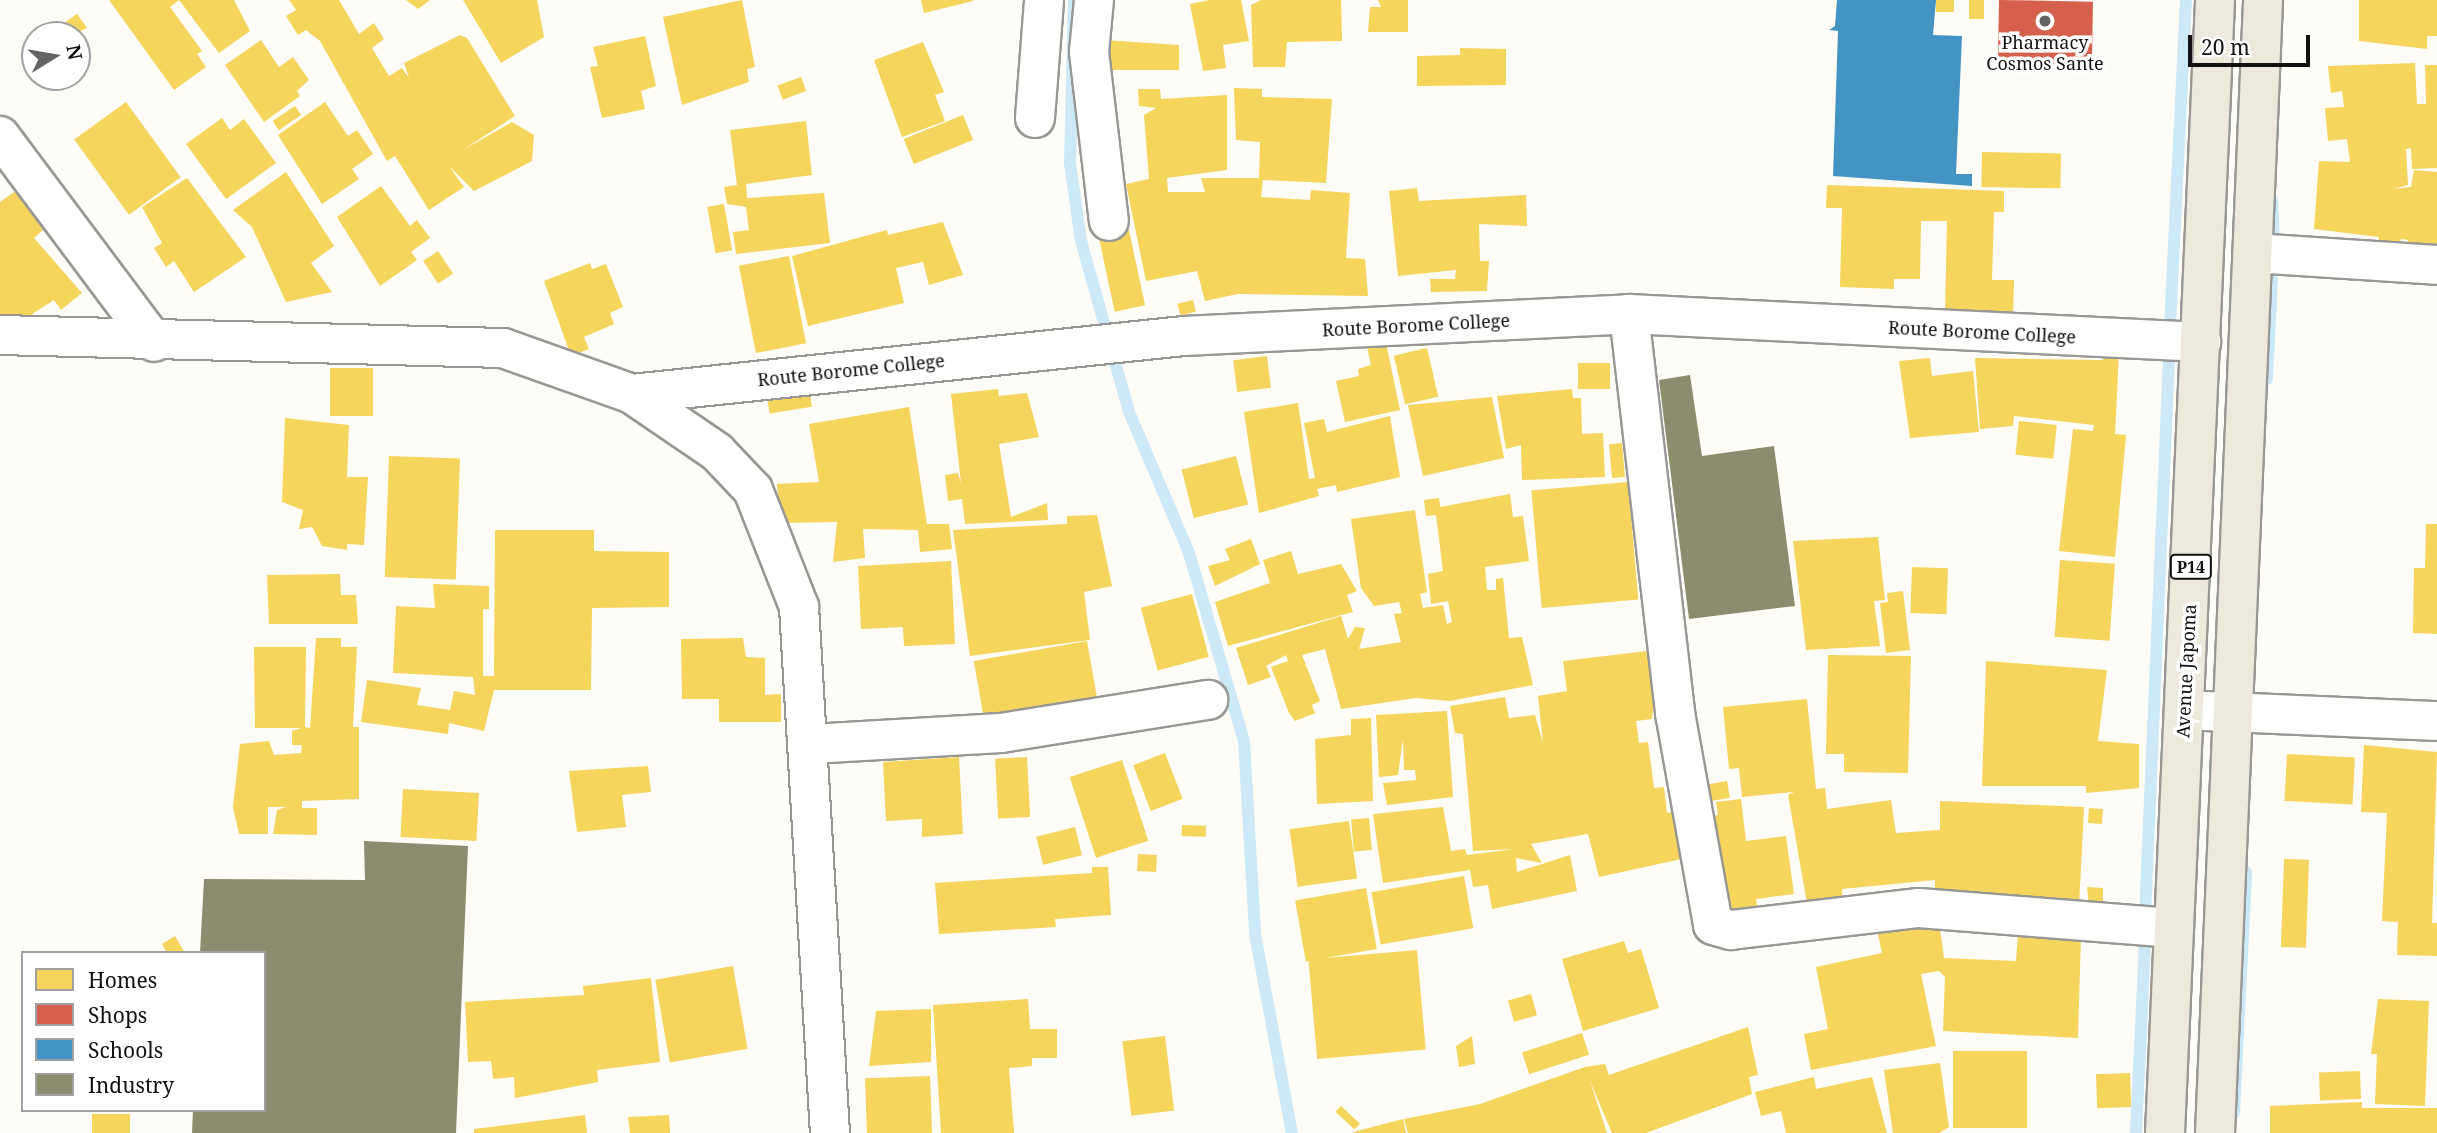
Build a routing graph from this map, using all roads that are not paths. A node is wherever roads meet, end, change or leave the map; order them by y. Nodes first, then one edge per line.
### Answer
1 (1044, 0) edge
2 (1094, 0) edge
3 (2215, 0) edge
4 (2263, 0) edge
5 (1035, 118) dead end
6 (0, 136) edge
7 (1109, 221) dead end
8 (2253, 253) junction
9 (2437, 265) edge
10 (1629, 314) junction
11 (0, 335) edge
12 (154, 342) junction
13 (2201, 342) junction
14 (632, 394) junction
15 (1208, 700) dead end
16 (2184, 710) junction
17 (2233, 711) junction
18 (2437, 721) edge
19 (811, 744) junction
20 (2174, 928) junction
21 (830, 1133) edge
22 (2165, 1133) edge
23 (2215, 1133) edge

1 - 5 street
2 - 7 street
3 - 13 main road, Avenue Japoma / P14
4 - 8 main road, P14
6 - 12 street
8 - 9 street
8 - 17 main road, P14
10 - 13 street, Route Borome College
10 - 14 street, Route Borome College
10 - 20 street
11 - 12 street
12 - 14 street
13 - 16 main road, Avenue Japoma / P14
14 - 19 street
15 - 19 street
16 - 17 street
16 - 20 main road, Avenue Japoma / P14
17 - 18 street
17 - 23 main road, P14
19 - 21 street
20 - 22 main road, Avenue Japoma / P14

